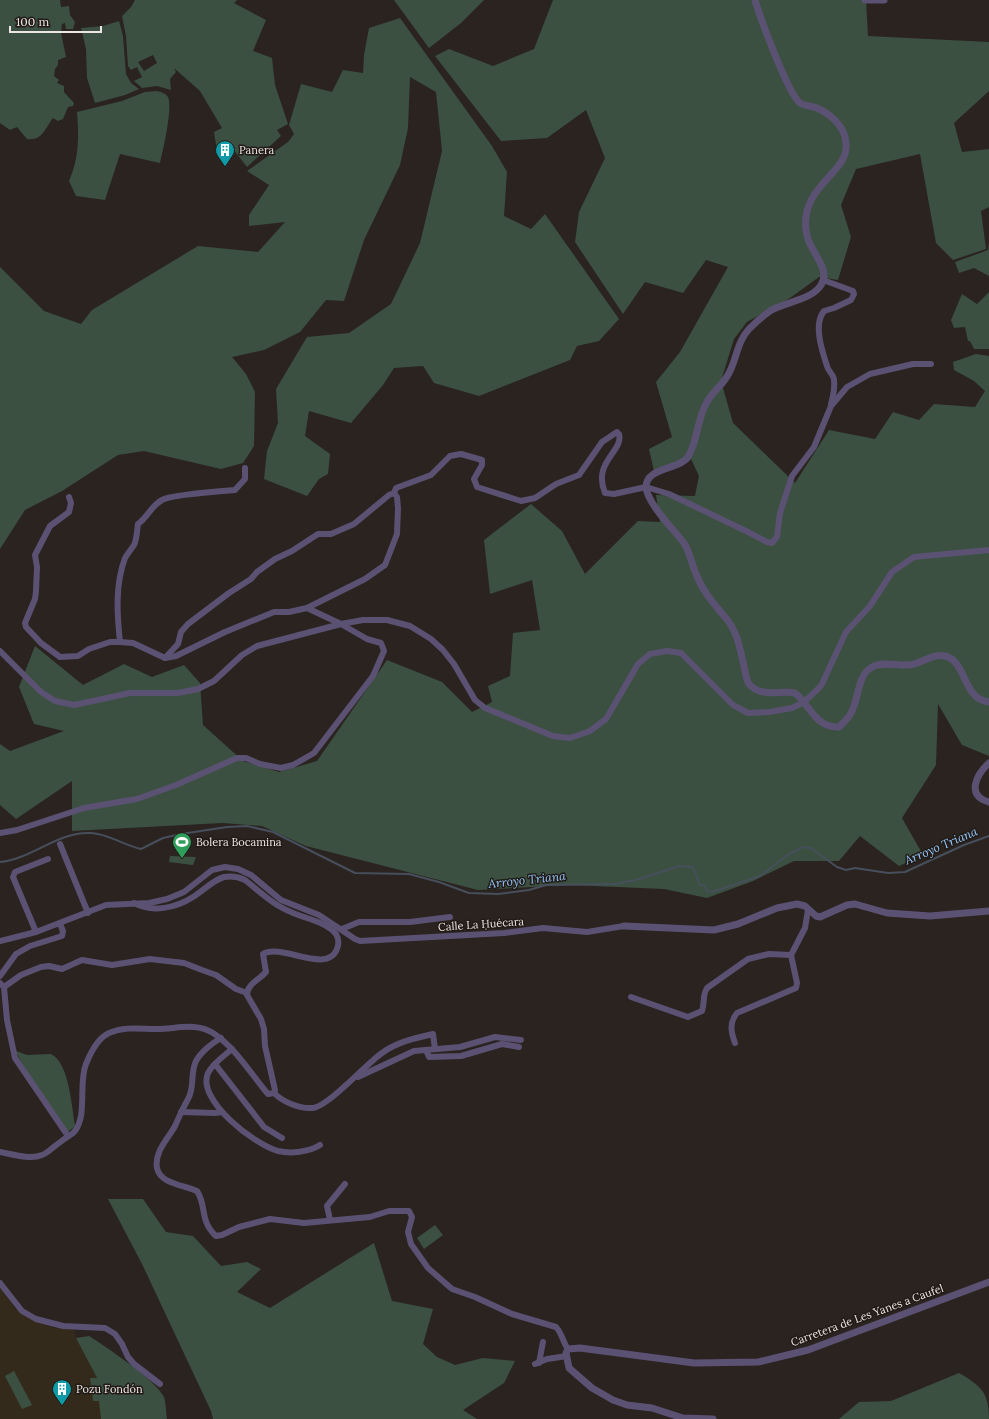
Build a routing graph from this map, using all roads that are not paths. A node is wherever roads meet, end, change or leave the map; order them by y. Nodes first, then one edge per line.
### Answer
1 (755, 0) edge
2 (865, 0) edge
3 (884, 0) edge
4 (824, 280) junction
5 (931, 364) dead end
6 (831, 406) junction
7 (245, 468) dead end
8 (646, 488) junction
9 (394, 493) junction
10 (69, 497) dead end
11 (989, 550) edge
12 (306, 608) junction
13 (341, 624) junction
14 (120, 642) junction
15 (0, 651) edge
16 (165, 658) junction
17 (804, 702) junction
18 (989, 702) edge
19 (989, 762) edge
20 (989, 802) edge
21 (0, 833) edge
22 (60, 844) dead end
23 (48, 859) dead end
24 (134, 902) junction
25 (808, 910) junction
26 (989, 911) edge
27 (88, 913) junction
28 (450, 917) dead end
29 (60, 924) junction
30 (624, 926) joint
31 (342, 930) junction
32 (36, 932) junction
33 (0, 941) edge
34 (791, 955) junction
35 (0, 976) edge
36 (2, 985) edge
37 (247, 993) junction
38 (632, 997) dead end
39 (2, 1004) edge
40 (221, 1038) junction
41 (521, 1040) dead end
42 (735, 1043) dead end
43 (519, 1048) dead end
44 (232, 1049) junction
45 (435, 1049) junction
46 (426, 1050) junction
47 (215, 1064) junction
48 (352, 1080) junction
49 (274, 1093) junction
50 (181, 1112) junction
51 (222, 1112) junction
52 (68, 1136) junction
53 (282, 1138) dead end
54 (320, 1145) dead end
55 (0, 1152) edge
56 (345, 1184) dead end
57 (330, 1220) junction
58 (989, 1282) edge
59 (0, 1283) edge
60 (543, 1342) dead end
61 (567, 1353) junction
62 (160, 1384) dead end
63 (713, 1419) edge

1 - 4 street
2 - 3 street
4 - 6 street
4 - 8 street
5 - 6 street
6 - 8 street
7 - 14 street
8 - 9 street
8 - 17 street
9 - 12 street
9 - 16 street
10 - 14 street
11 - 17 street
12 - 13 street
12 - 16 street
13 - 15 street
13 - 17 street
13 - 21 street
14 - 16 street
17 - 18 street
19 - 20 street
22 - 27 street
23 - 32 street
24 - 27 street, Calle La Ḥuécara
24 - 31 street, Calle La Ḥuécara
24 - 37 street
25 - 26 street
25 - 30 street
25 - 34 street
27 - 29 street, Calle La Ḥuécara
28 - 31 street, Calle La Ḥuécara
29 - 32 street, Calle La Ḥuécara
29 - 35 street
30 - 31 street, Calle La Ḥuécara
32 - 33 street, Calle La Ḥuécara
34 - 38 street
34 - 42 street
36 - 37 street
36 - 39 street
37 - 49 street
39 - 52 street
40 - 44 street
40 - 50 street
40 - 52 street
41 - 45 street
43 - 46 street
44 - 47 street
44 - 49 street
45 - 46 street
45 - 48 street
46 - 48 street
47 - 51 street
47 - 53 street
48 - 49 street
50 - 51 street
50 - 57 street
51 - 54 street
52 - 55 street
56 - 57 street
57 - 61 street
58 - 61 street, Carretera de Les Yanes a Caufel
59 - 62 street
60 - 61 street
61 - 63 street

